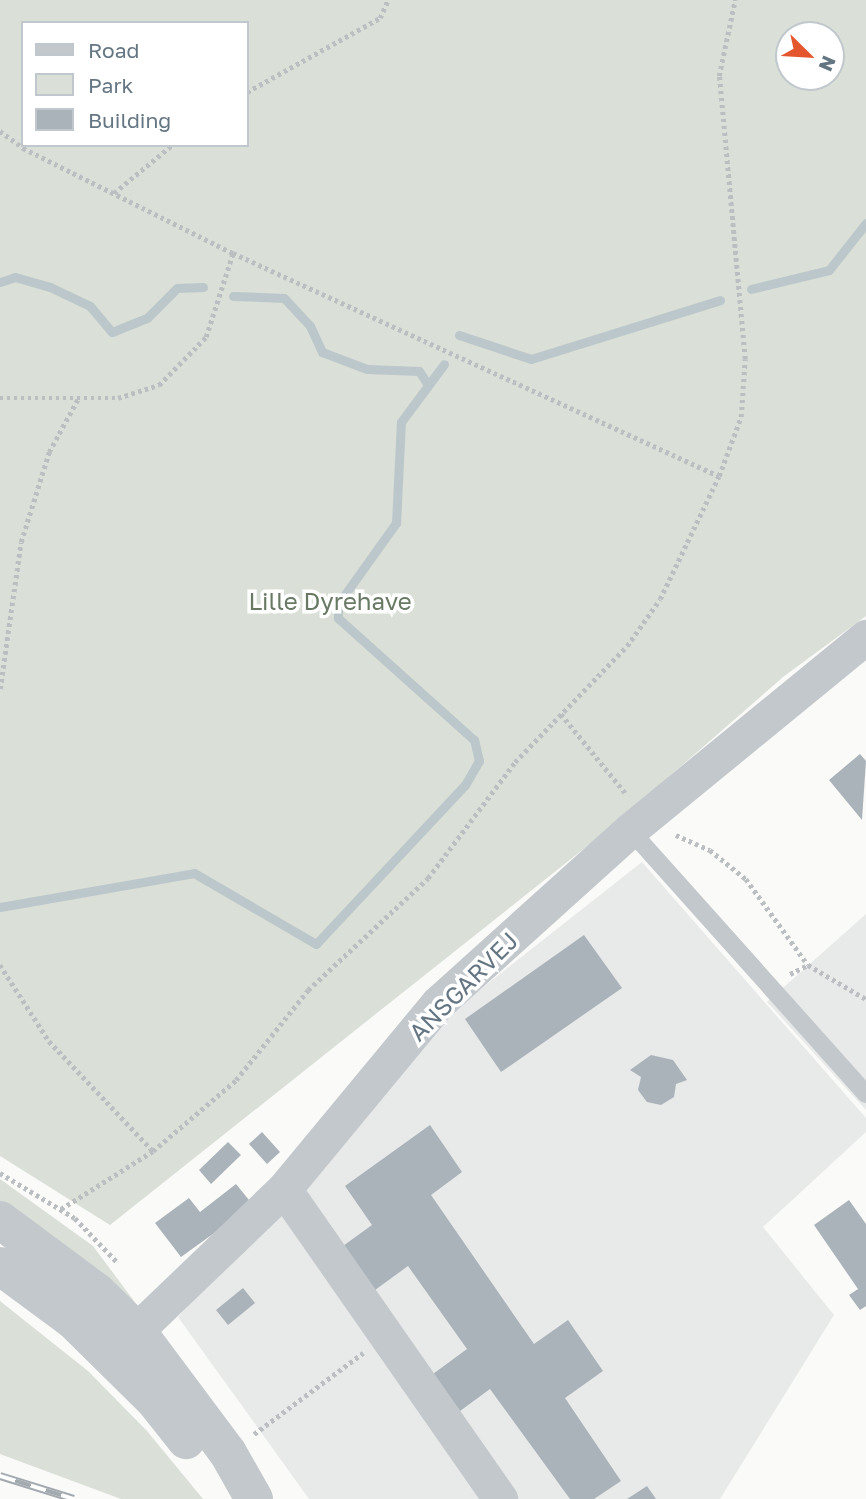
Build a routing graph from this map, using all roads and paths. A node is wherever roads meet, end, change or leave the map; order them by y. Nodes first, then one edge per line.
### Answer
1 (388, 0) edge
2 (735, 0) edge
3 (248, 91) edge
4 (0, 131) edge
5 (21, 147) edge
6 (22, 147) edge
7 (170, 147) edge
8 (114, 193) junction
9 (233, 253) junction
10 (79, 397) junction
11 (0, 398) edge
12 (719, 476) junction
13 (866, 638) edge
14 (0, 689) edge
15 (561, 714) junction
16 (637, 824) junction
17 (0, 965) edge
18 (866, 999) edge
19 (866, 1094) edge
20 (153, 1151) junction
21 (0, 1173) edge
22 (284, 1189) junction
23 (61, 1209) junction
24 (0, 1220) edge
25 (96, 1237) dead end
26 (0, 1266) edge
27 (387, 1335) junction
28 (123, 1343) junction
29 (228, 1453) junction
30 (236, 1499) edge
31 (254, 1499) edge
32 (500, 1499) edge

1 - 3 path
2 - 12 path
4 - 5 path
6 - 8 path
7 - 8 path
8 - 9 path
9 - 10 path
9 - 12 path
10 - 11 path
10 - 14 path
12 - 15 path
13 - 16 street, ANSGARVEJ
15 - 16 path
15 - 20 path
16 - 18 path
16 - 19 lane
16 - 22 street, ANSGARVEJ
17 - 20 path
20 - 23 path
21 - 23 path
22 - 27 street
22 - 28 street, ANSGARVEJ
23 - 25 path
24 - 28 street
26 - 28 street
27 - 29 path
27 - 32 street
28 - 29 street
28 - 30 street
29 - 31 street

